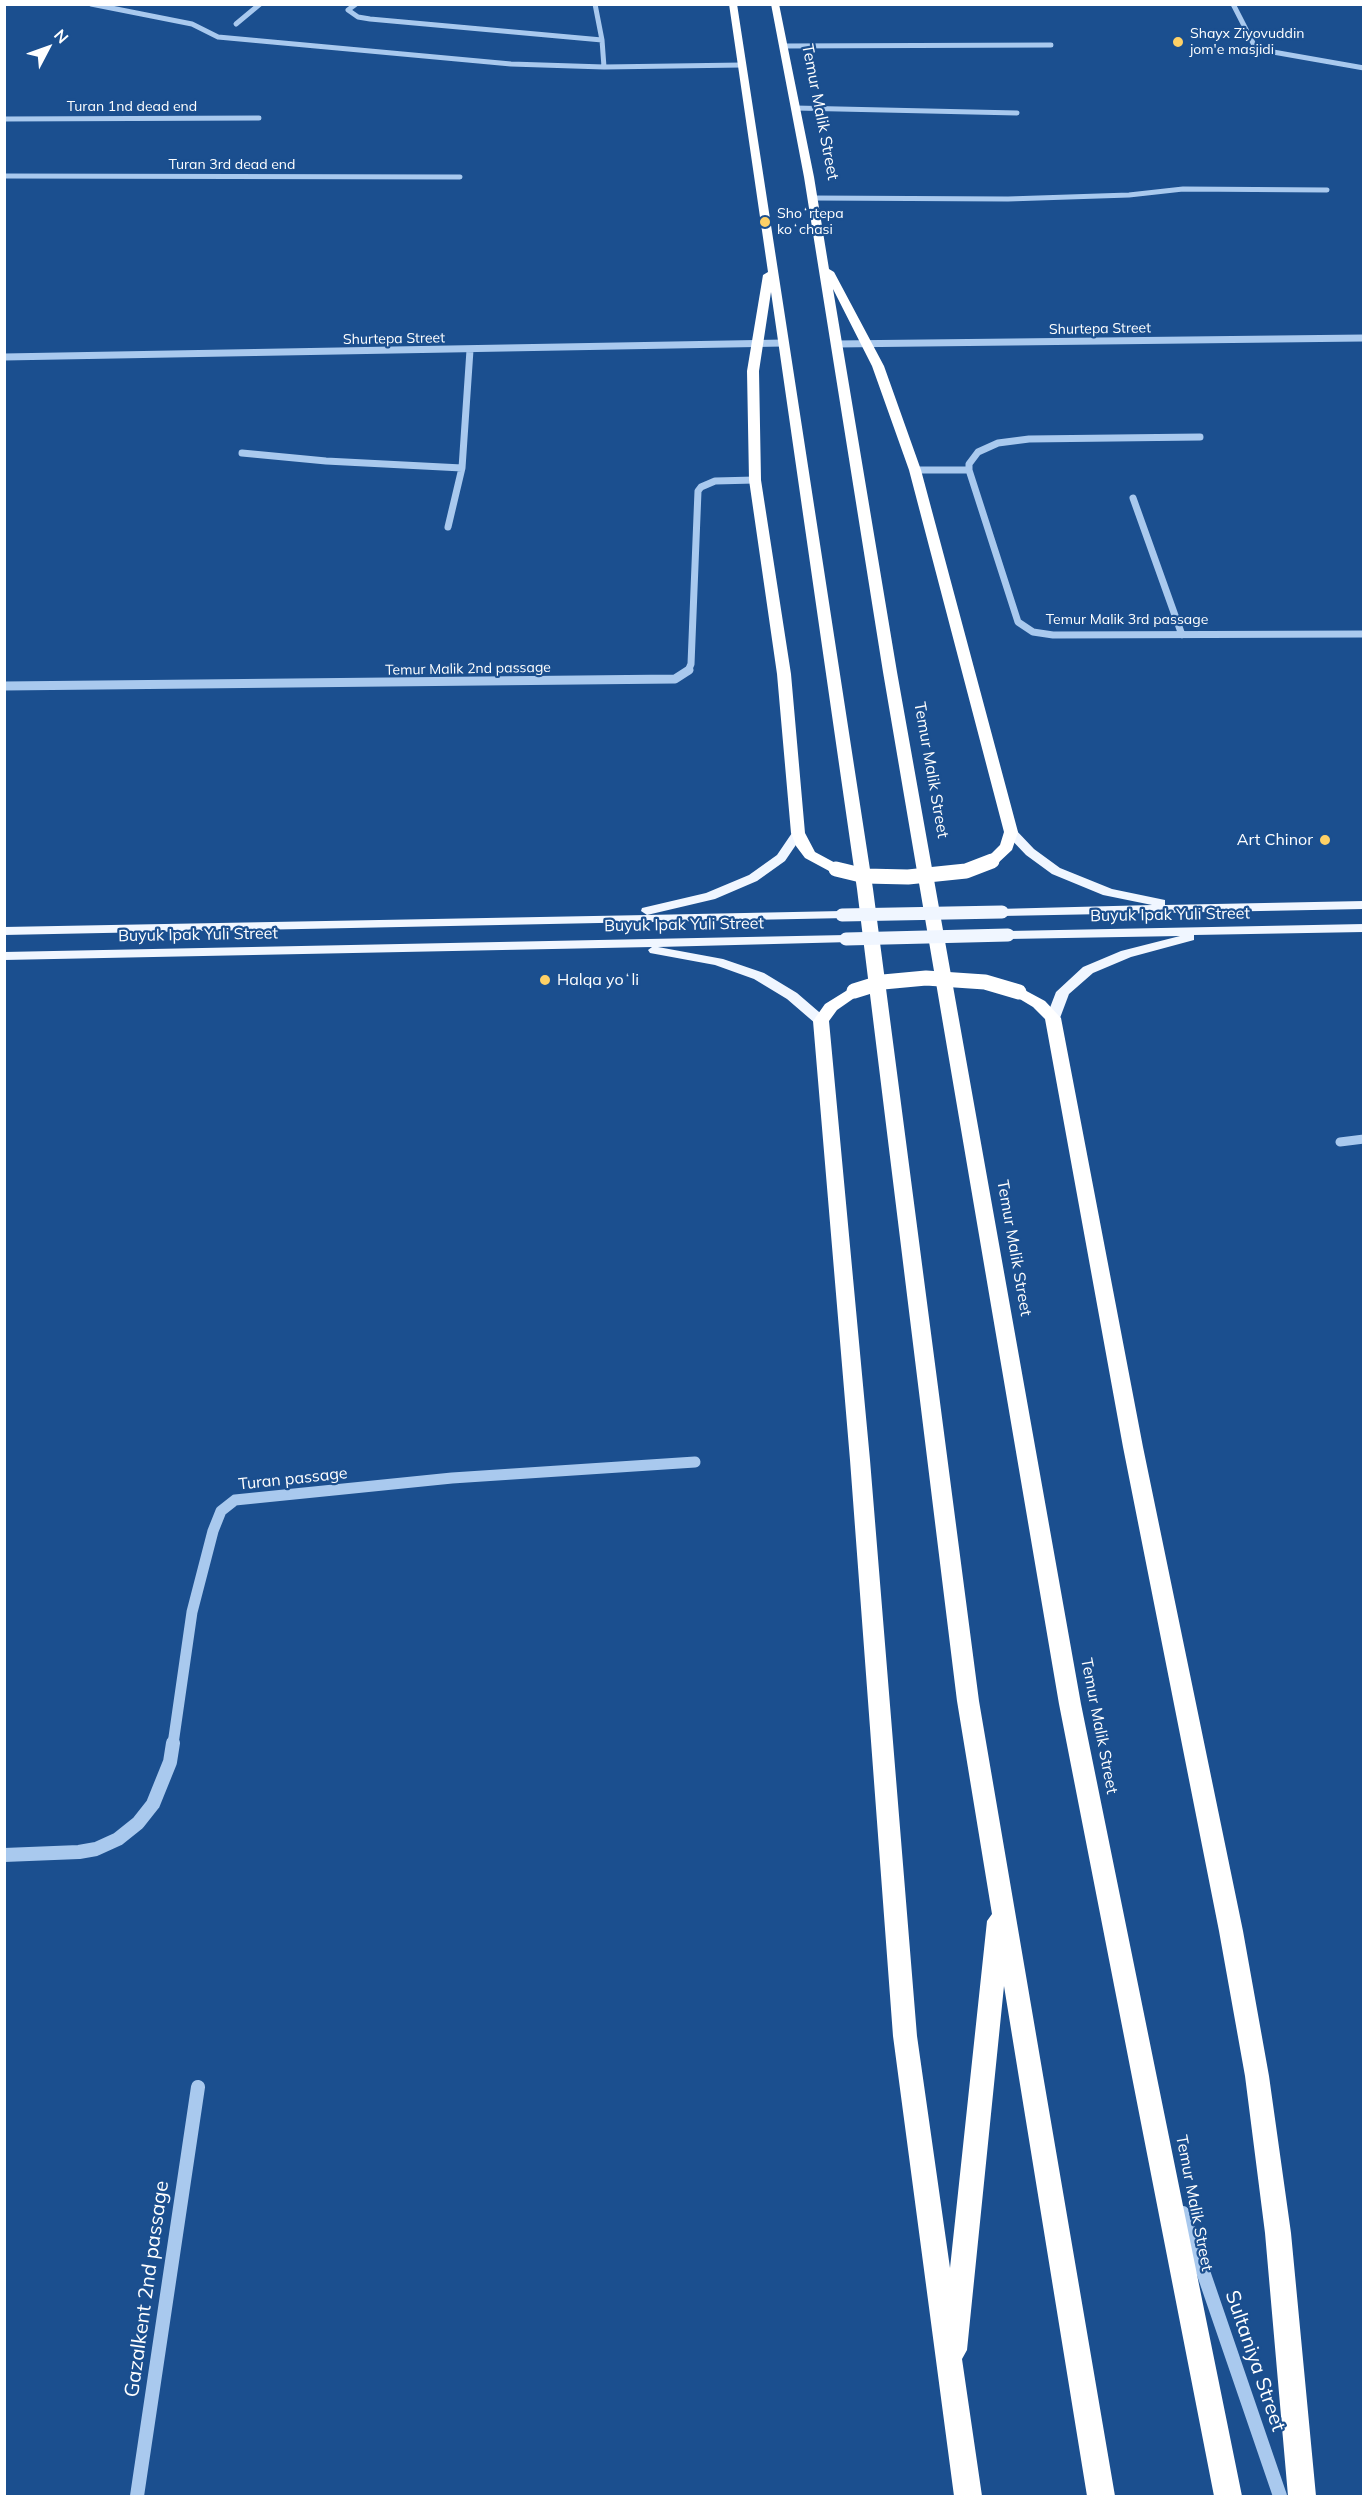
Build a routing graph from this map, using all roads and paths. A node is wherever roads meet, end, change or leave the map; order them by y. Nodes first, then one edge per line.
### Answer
1 (91, 4) edge
2 (260, 4) edge
3 (356, 4) edge
4 (595, 4) edge
5 (733, 4) edge
6 (775, 4) edge
7 (1233, 4) edge
8 (146, 9) dead end
9 (141, 14) junction
10 (236, 24) dead end
11 (602, 40) junction
12 (1051, 45) dead end
13 (783, 46) junction
14 (741, 64) junction
15 (604, 67) junction
16 (1364, 68) edge
17 (795, 108) junction
18 (1017, 113) dead end
19 (259, 118) dead end
20 (4, 119) edge
21 (4, 176) edge
22 (460, 177) dead end
23 (1327, 190) dead end
24 (812, 198) junction
25 (771, 258) junction
26 (822, 258) junction
27 (1364, 338) edge
28 (784, 343) junction
29 (758, 344) junction
30 (836, 344) junction
31 (867, 344) junction
32 (470, 350) junction
33 (4, 357) edge
34 (1200, 437) dead end
35 (242, 453) dead end
36 (462, 468) junction
37 (915, 470) junction
38 (969, 470) junction
39 (755, 480) junction
40 (1134, 498) dead end
41 (448, 527) dead end
42 (1364, 634) edge
43 (1182, 635) junction
44 (4, 686) edge
45 (1011, 832) junction
46 (798, 833) junction
47 (1364, 905) edge
48 (1204, 908) junction
49 (592, 919) junction
50 (1364, 928) edge
51 (4, 931) edge
52 (1213, 931) junction
53 (599, 943) junction
54 (4, 956) edge
55 (1053, 1018) junction
56 (821, 1021) junction
57 (1364, 1139) edge
58 (1340, 1142) dead end
59 (695, 1462) dead end
60 (4, 1856) edge
61 (1001, 1898) junction
62 (198, 2087) dead end
63 (1156, 2136) junction
64 (951, 2379) junction
65 (137, 2496) edge
66 (968, 2496) edge
67 (1101, 2496) edge
68 (1228, 2496) edge
69 (1280, 2496) edge
70 (1302, 2496) edge

1 - 9 street
2 - 10 street
3 - 11 street
4 - 11 street
5 - 14 highway
6 - 13 highway, Temur Malik Street
7 - 16 street
8 - 9 street
9 - 15 street
11 - 15 street
12 - 13 street
13 - 17 highway, Temur Malik Street
14 - 15 street
14 - 25 highway
17 - 18 street
17 - 24 highway, Temur Malik Street
19 - 20 street, Turаn 1nd dead end
21 - 22 street, Turan 3rd dead end
23 - 24 street
24 - 26 highway, Temur Malik Street
25 - 28 highway
25 - 29 highway
26 - 30 highway, Temur Malik Street
26 - 31 highway
27 - 31 street, Shurtepa Street
28 - 29 street, Shurtepa Street
28 - 61 highway
29 - 32 street, Shurtepa Street
29 - 39 highway
30 - 31 street, Shurtepa Street
30 - 63 highway, Temur Malik Street
31 - 37 highway
32 - 33 street, Shurtepa Street
32 - 36 street
34 - 38 street
35 - 36 street
36 - 41 street
37 - 38 street
37 - 45 highway
38 - 43 street, Temur Malik 3rd passage
39 - 44 street, Temur Malik 2nd passage
39 - 46 highway
40 - 43 street
42 - 43 street, Temur Malik 3rd passage
45 - 46 highway, bridge
45 - 48 main road
46 - 49 main road
47 - 48 main road, Buyuk Ipak Yuli Street
48 - 49 main road, Buyuk Ipak Yuli Street, bridge
49 - 51 main road, Buyuk Ipak Yuli Street
50 - 52 main road, Buyuk Ipak Yuli Street
52 - 53 main road, Buyuk Ipak Yuli Street, bridge
52 - 55 main road
53 - 54 main road, Buyuk Ipak Yuli Street
53 - 56 main road
55 - 56 highway, bridge
55 - 70 highway
56 - 64 highway
57 - 58 street
59 - 60 street, Turan passage
61 - 64 highway
61 - 67 highway
62 - 65 street, Gazalkent 2nd passage
63 - 68 highway, Temur Malik Street
63 - 69 street, Sultаniya Street
64 - 66 highway

